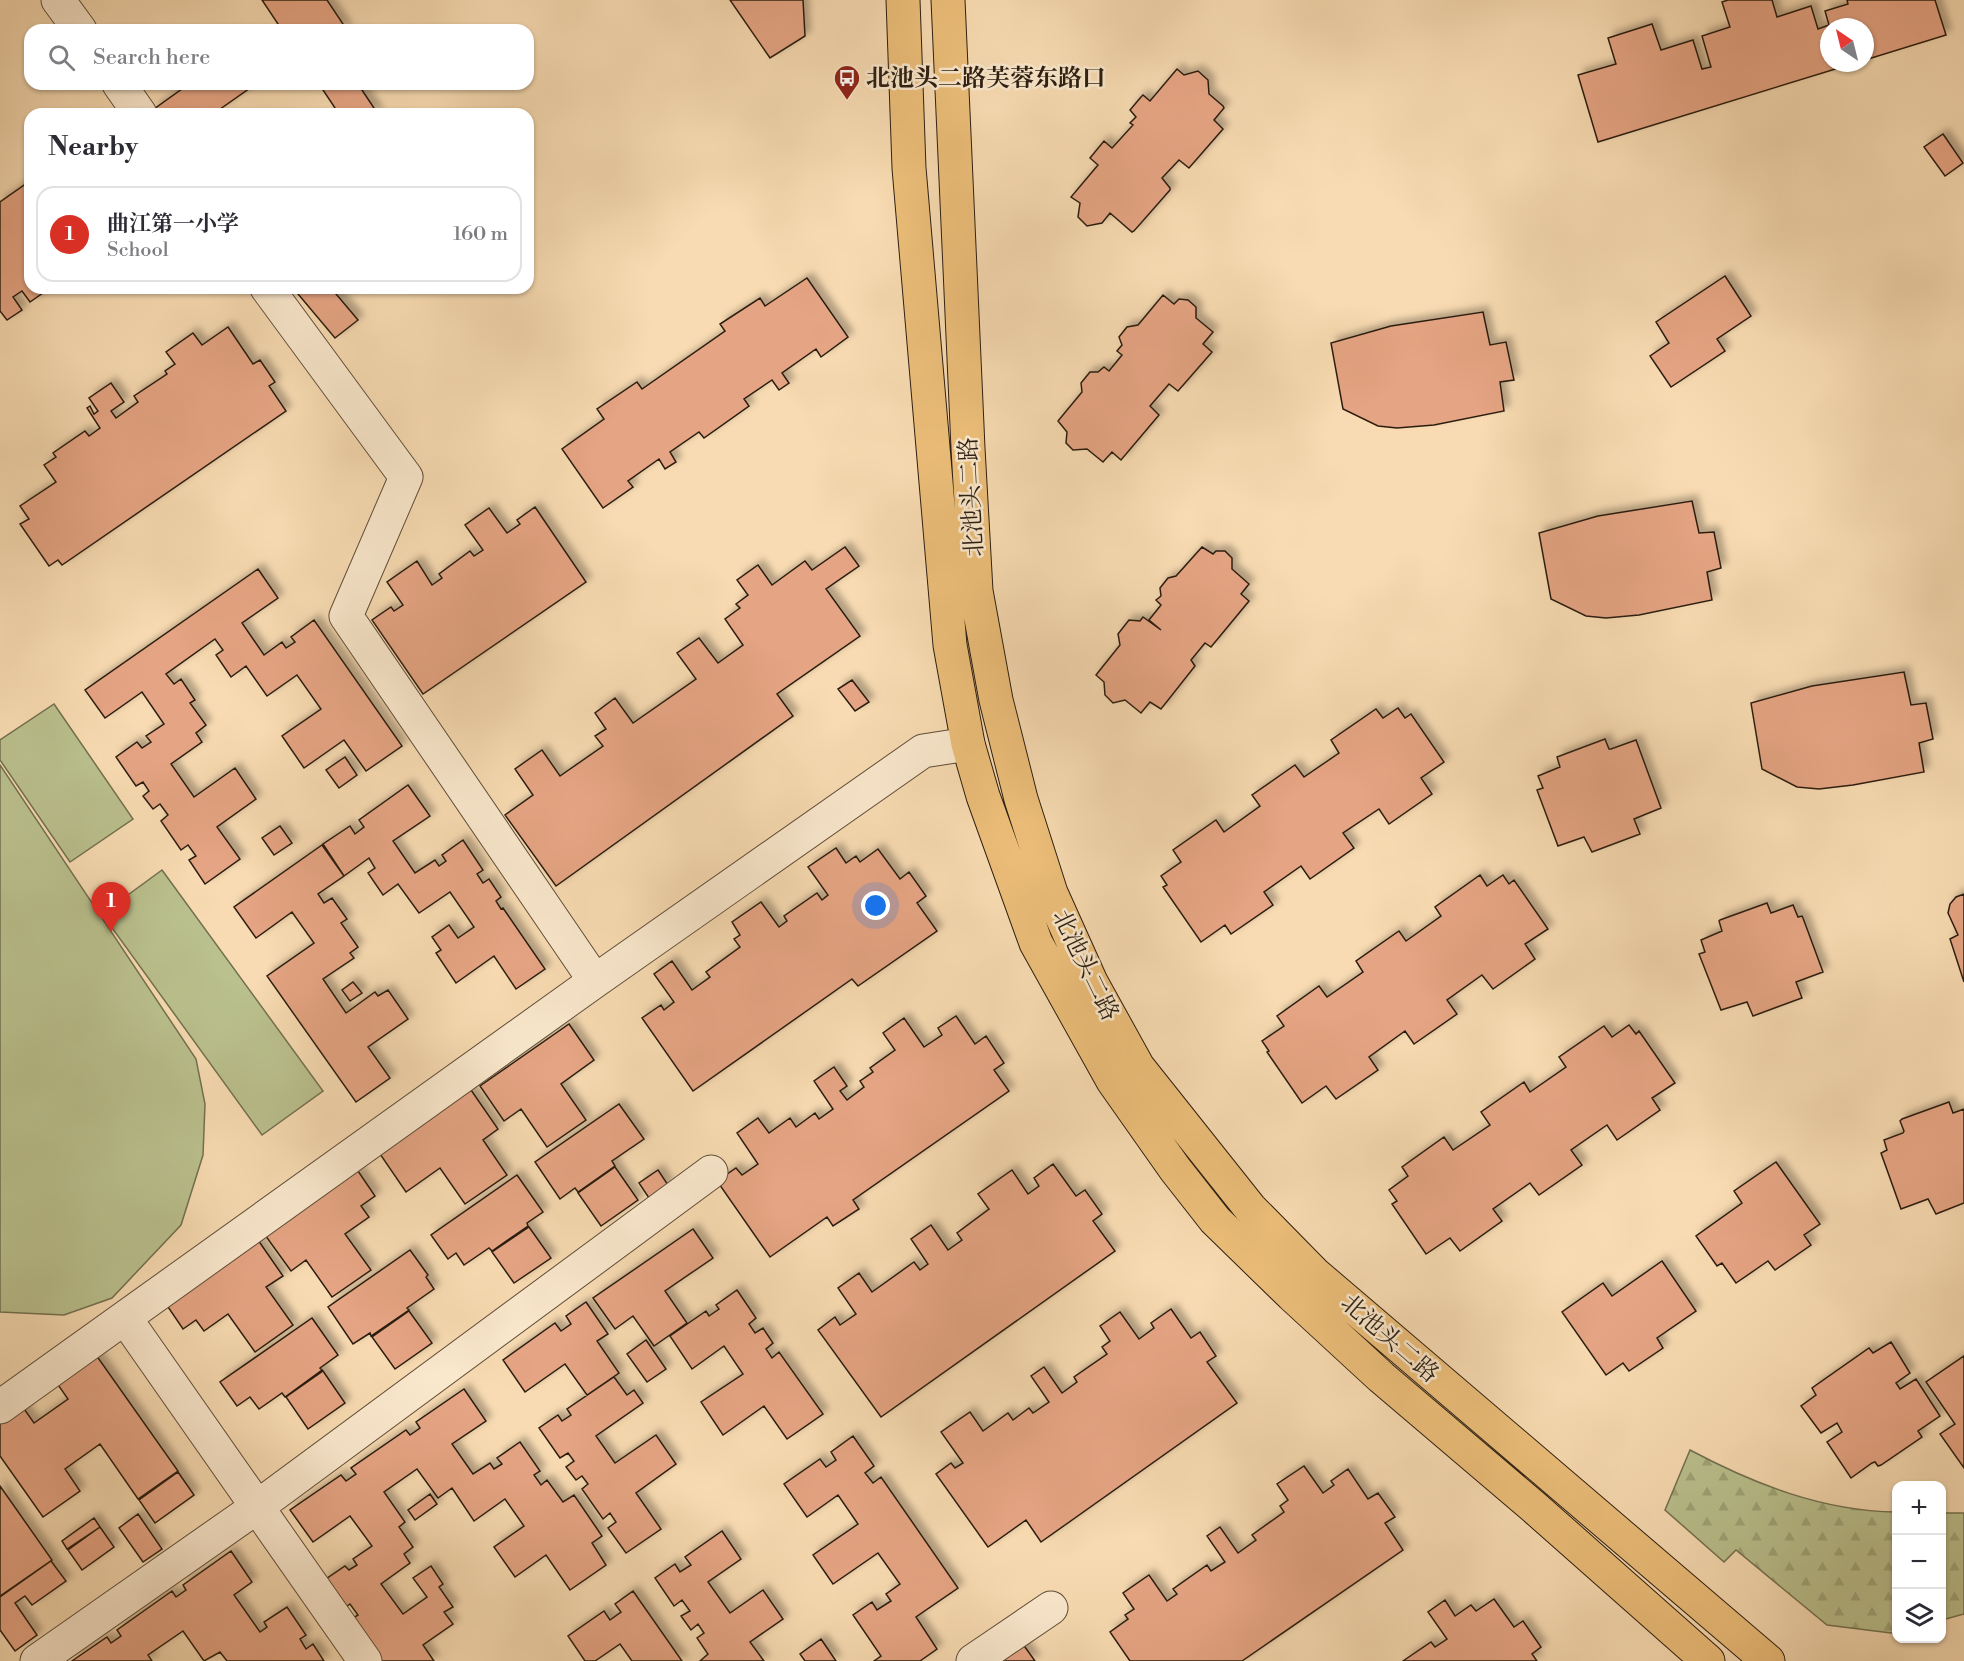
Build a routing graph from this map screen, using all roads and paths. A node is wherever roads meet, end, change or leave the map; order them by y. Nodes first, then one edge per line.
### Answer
1 (58, 0) edge
2 (903, 0) edge
3 (948, 0) edge
4 (76, 24) edge
5 (123, 90) edge
6 (136, 108) edge
7 (271, 294) edge
8 (968, 744) junction
9 (595, 981) junction
10 (711, 1172) dead end
11 (125, 1318) junction
12 (0, 1407) edge
13 (257, 1507) junction
14 (1050, 1608) dead end
15 (37, 1661) edge
16 (365, 1661) edge
17 (973, 1661) edge
18 (1708, 1661) edge
19 (1768, 1661) edge

1 - 4 street
2 - 8 main road, 北池头二路
3 - 19 main road, 北池头二路
5 - 6 street
7 - 9 street
8 - 9 street
8 - 18 main road, 北池头二路
9 - 11 street
10 - 13 street
11 - 12 street
11 - 13 street
13 - 15 street
13 - 16 street
14 - 17 street

